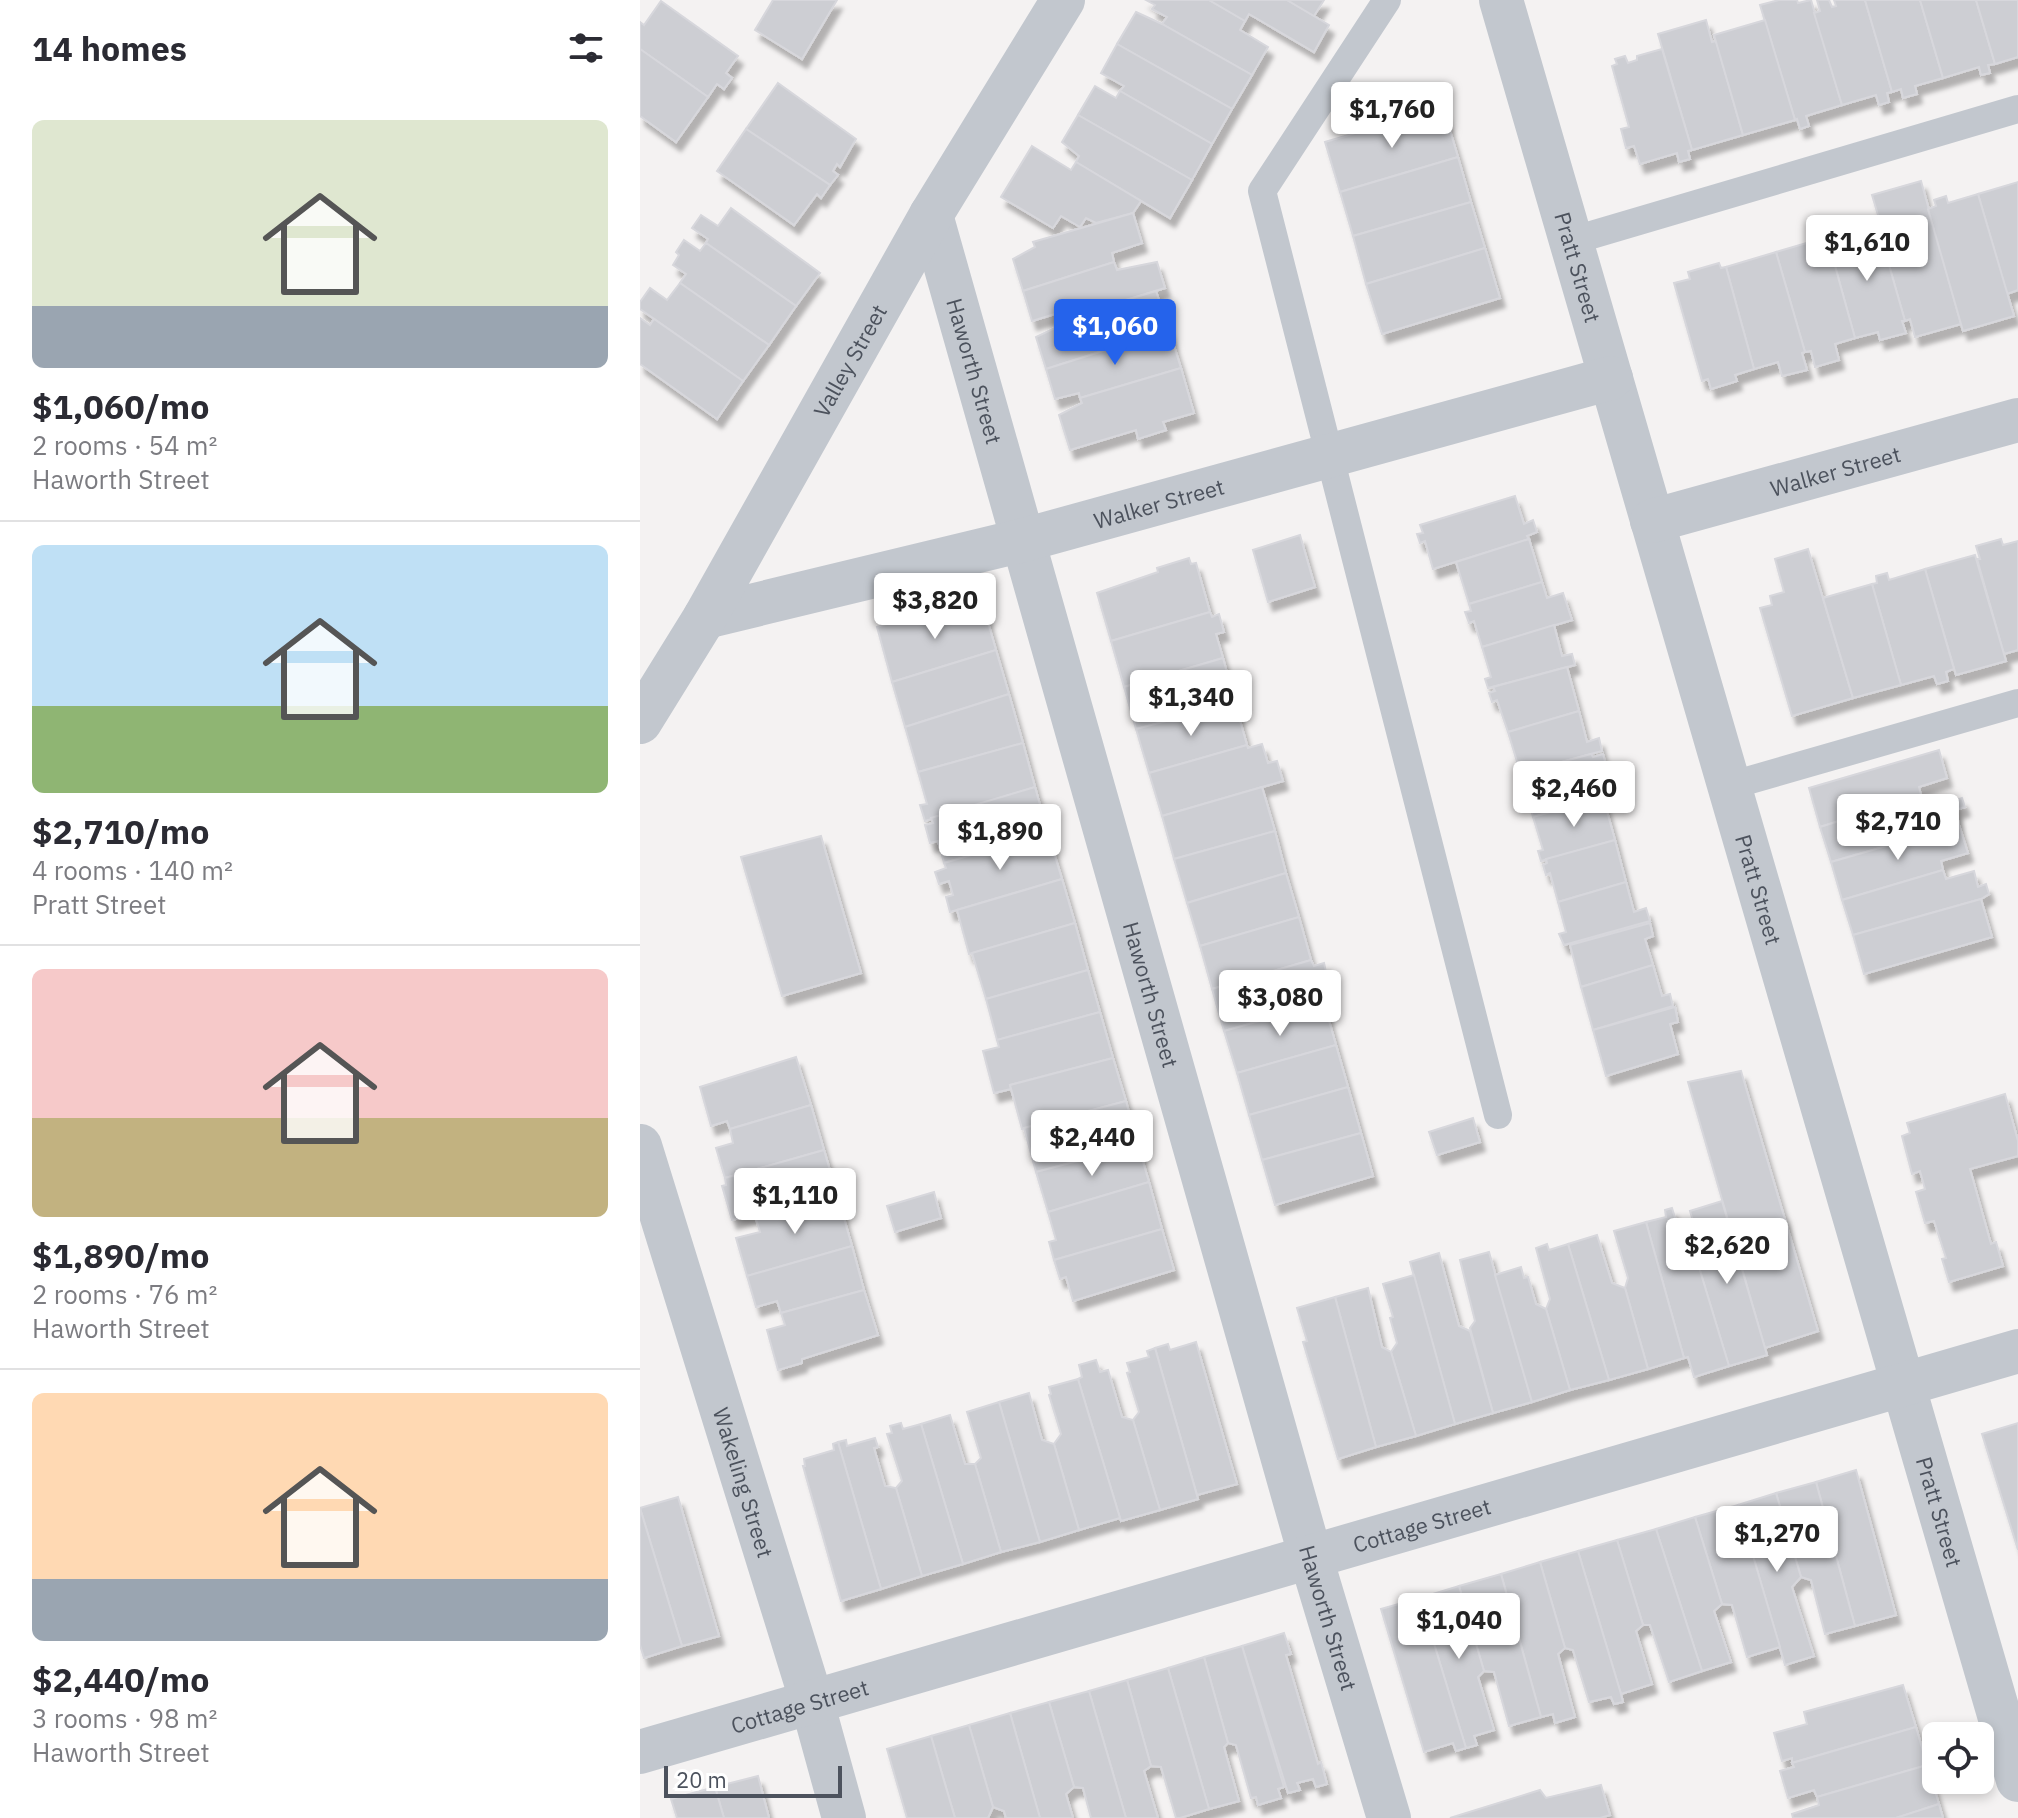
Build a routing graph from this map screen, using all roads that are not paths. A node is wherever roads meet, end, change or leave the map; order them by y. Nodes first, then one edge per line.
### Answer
1 (1063, 0) edge
2 (1387, 0) edge
3 (1501, 0) edge
4 (2018, 109) edge
5 (931, 215) junction
6 (1571, 241) junction
7 (1611, 378) junction
8 (2018, 420) edge
9 (1328, 456) junction
10 (1652, 521) junction
11 (1024, 540) junction
12 (705, 617) junction
13 (2018, 703) edge
14 (640, 722) edge
15 (1729, 786) junction
16 (1498, 1115) dead end
17 (640, 1146) edge
18 (2018, 1351) edge
19 (1903, 1385) junction
20 (1311, 1558) junction
21 (812, 1702) junction
22 (640, 1752) edge
23 (2018, 1780) edge
24 (844, 1818) edge
25 (1389, 1818) edge

1 - 5 street, Valley Street
2 - 9 lane
3 - 6 street, Pratt Street
4 - 6 lane
5 - 11 street, Haworth Street
5 - 12 street, Valley Street
6 - 7 street, Pratt Street
7 - 9 street, Walker Street
7 - 10 street, Pratt Street
8 - 10 street, Walker Street
9 - 11 street, Walker Street
9 - 16 lane
10 - 15 street, Pratt Street
11 - 12 street, Walker Street
11 - 20 street, Haworth Street
12 - 14 street, Valley Street
13 - 15 lane
15 - 19 street, Pratt Street
17 - 21 street, Wakeling Street
18 - 19 street, Cottage Street
19 - 20 street, Cottage Street
19 - 23 street, Pratt Street
20 - 21 street, Cottage Street
20 - 25 street, Haworth Street
21 - 22 street, Cottage Street
21 - 24 street, Wakeling Street

